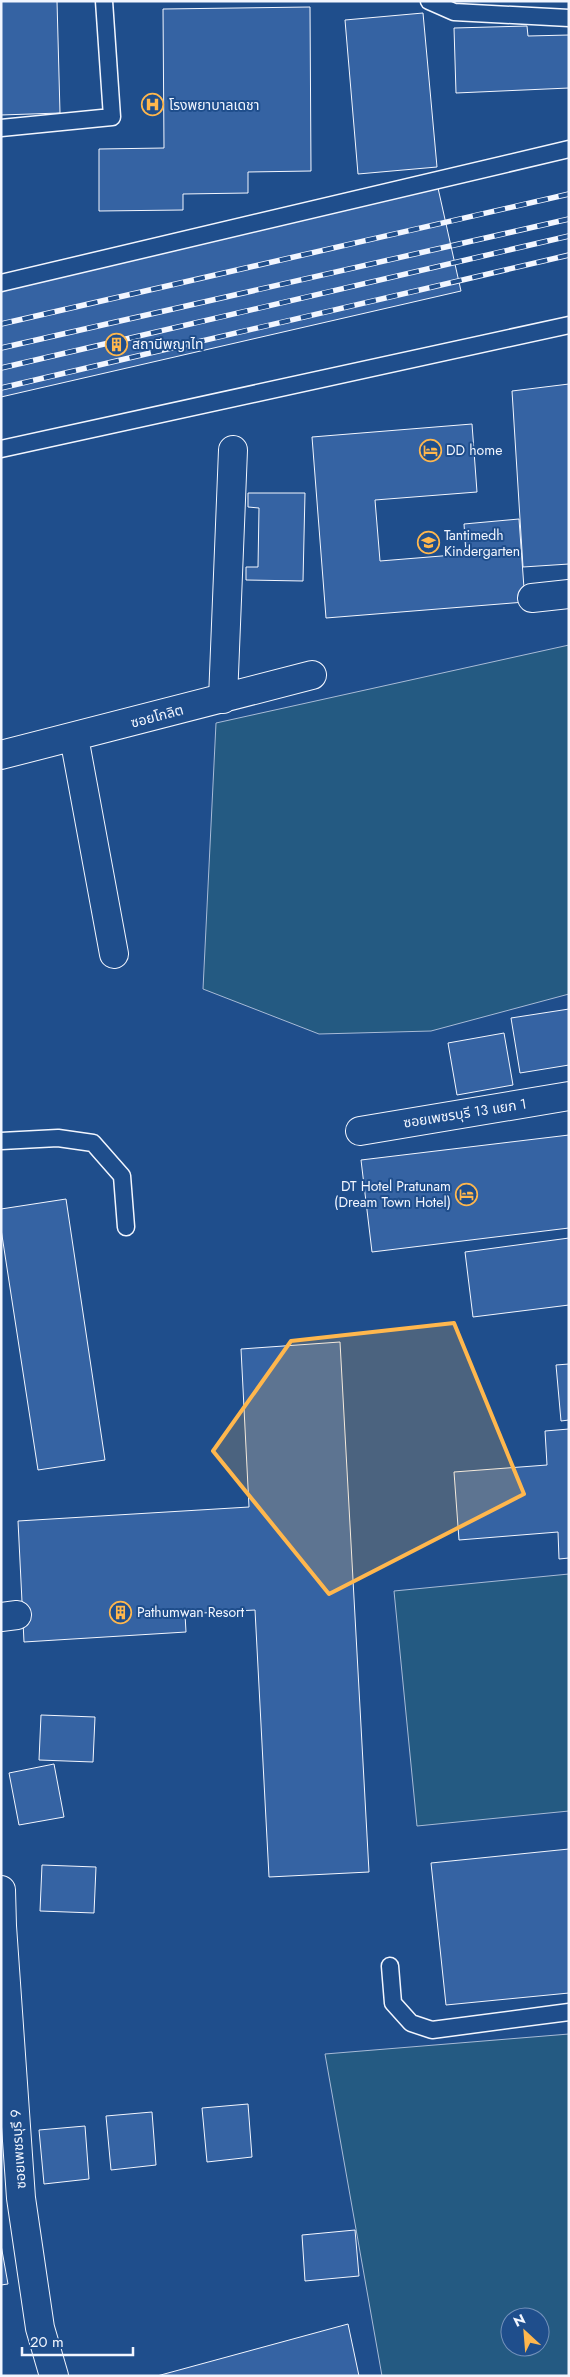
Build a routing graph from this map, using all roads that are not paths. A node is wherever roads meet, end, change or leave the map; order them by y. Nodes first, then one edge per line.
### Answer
1 (104, 1) edge
2 (429, 1) edge
3 (569, 18) edge
4 (1, 128) edge
5 (569, 149) edge
6 (1, 283) edge
7 (569, 325) edge
8 (1, 450) edge
9 (232, 450) dead end
10 (569, 594) edge
11 (532, 598) dead end
12 (312, 675) dead end
13 (223, 698) junction
14 (74, 737) junction
15 (1, 755) edge
16 (114, 954) dead end
17 (569, 1096) edge
18 (360, 1131) dead end
19 (1, 1141) edge
20 (126, 1227) dead end
21 (1, 1890) edge
22 (2, 1926) edge
23 (390, 1966) dead end
24 (4, 2007) edge
25 (569, 2012) edge
26 (54, 2376) edge

1 - 4 lane
2 - 3 lane
5 - 6 lane
7 - 8 lane
9 - 13 street
10 - 11 street
12 - 13 street, ซอยโกลิต
13 - 14 street, ซอยโกลิต
14 - 15 street, ซอยโกลิต
14 - 16 street
17 - 18 street, ซอยเพชรบุรี 13 แยก 1
19 - 20 lane
21 - 22 street, ซอยเพชรบุรี 9
22 - 24 street, ซอยเพชรบุรี 9
23 - 25 lane
24 - 26 street, ซอยเพชรบุรี 9

